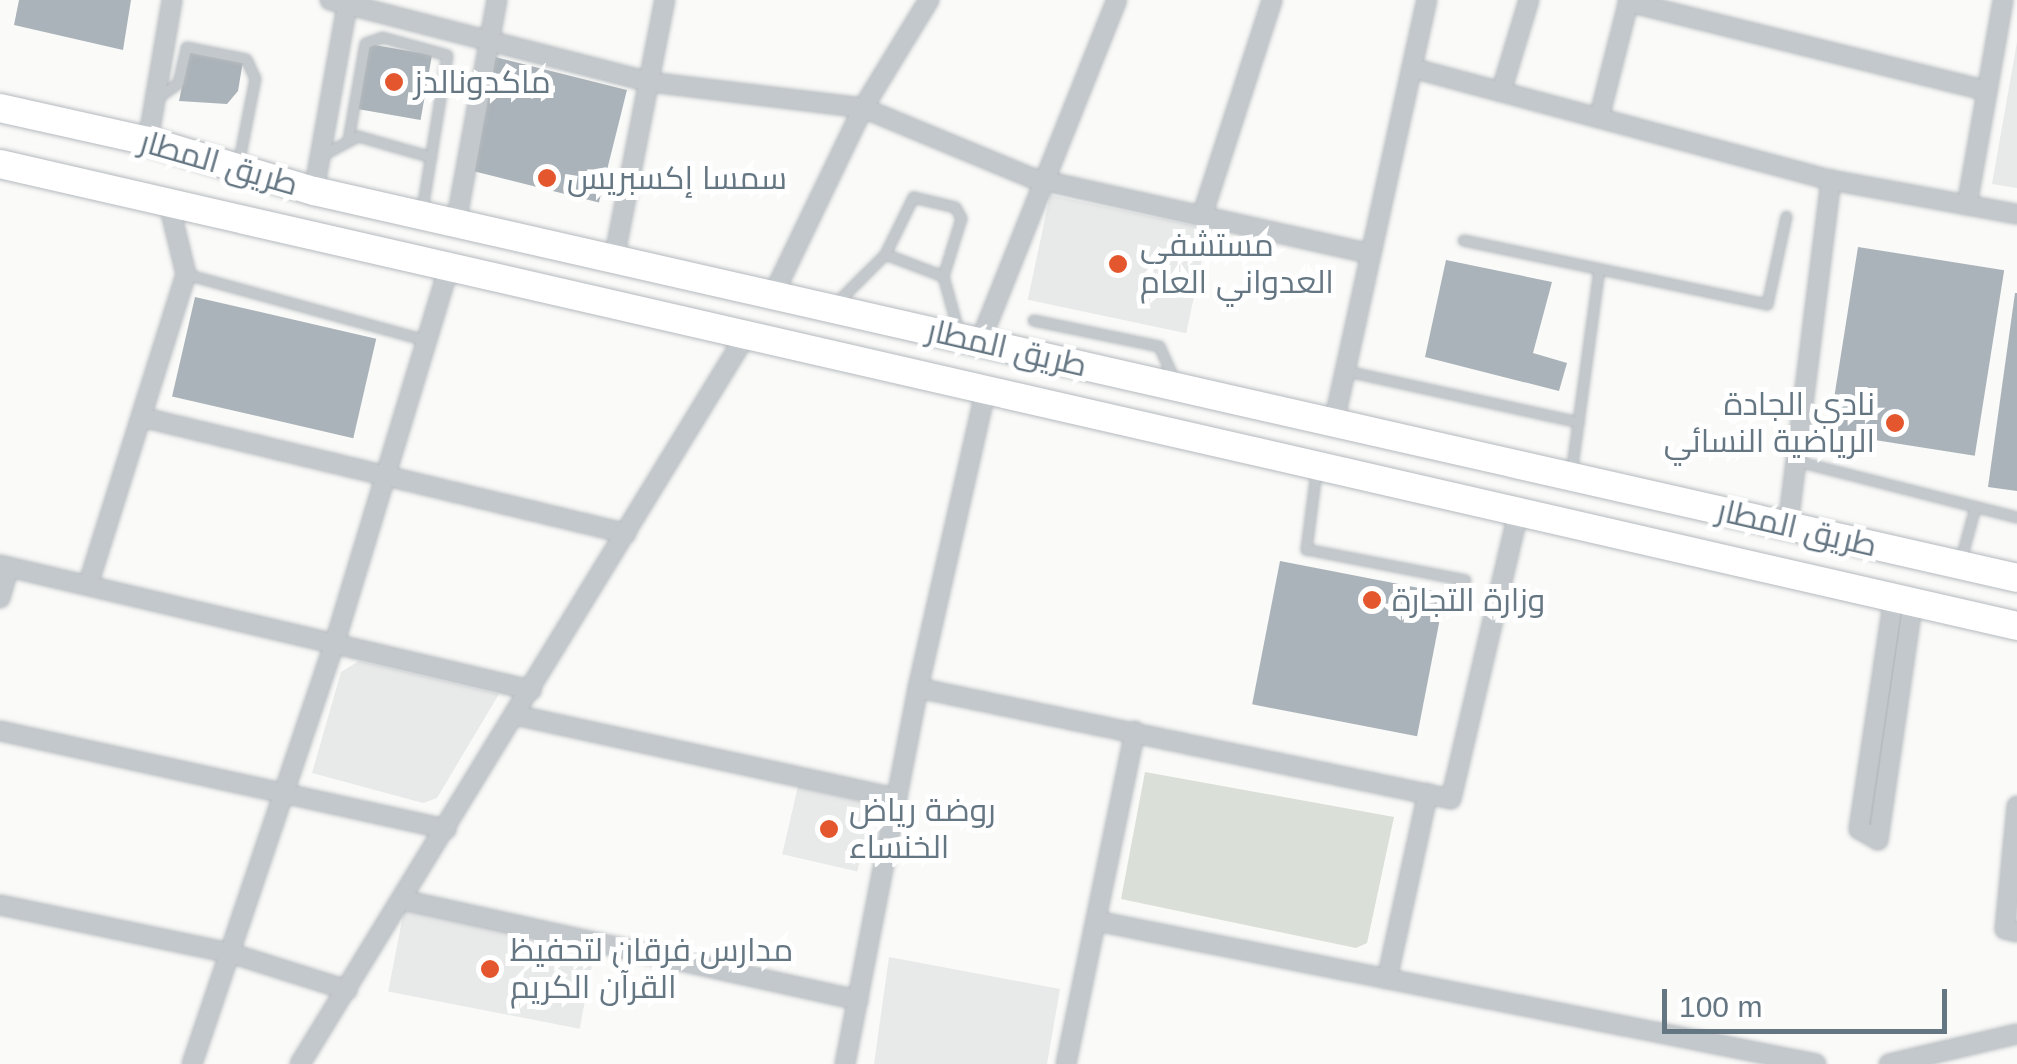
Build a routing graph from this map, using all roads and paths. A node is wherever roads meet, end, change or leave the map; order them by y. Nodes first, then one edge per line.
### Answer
1 (172, 0) edge
2 (497, 0) edge
3 (665, 0) edge
4 (930, 0) edge
5 (1117, 0) edge
6 (1427, 0) edge
7 (1529, 0) edge
8 (2003, 0) edge
9 (1270, 1) edge
10 (1628, 1) edge
11 (342, 2) edge
12 (490, 41) junction
13 (1412, 68) junction
14 (649, 82) junction
15 (1987, 91) junction
16 (1502, 92) junction
17 (155, 99) junction
18 (0, 108) edge
19 (863, 108) junction
20 (1600, 118) junction
21 (348, 140) junction
22 (148, 142) junction
23 (322, 155) junction
24 (430, 157) junction
25 (0, 164) edge
26 (238, 168) junction
27 (1044, 180) junction
28 (1832, 180) junction
29 (314, 191) junction
30 (169, 204) junction
31 (1967, 205) junction
32 (2017, 214) edge
33 (421, 215) junction
34 (1202, 216) junction
35 (1786, 216) dead end
36 (456, 223) junction
37 (1463, 240) dead end
38 (886, 254) junction
39 (1371, 254) junction
40 (614, 259) junction
41 (448, 268) junction
42 (1598, 269) junction
43 (186, 274) junction
44 (942, 276) junction
45 (773, 295) junction
46 (831, 308) junction
47 (1034, 320) dead end
48 (746, 336) junction
49 (426, 340) junction
50 (970, 340) junction
51 (1345, 370) junction
52 (1176, 386) junction
53 (985, 394) junction
54 (141, 418) junction
55 (1334, 422) junction
56 (1578, 422) junction
57 (1796, 461) junction
58 (1317, 464) junction
59 (1571, 476) junction
60 (384, 477) junction
61 (1975, 506) junction
62 (1519, 509) junction
63 (2017, 517) edge
64 (1788, 525) junction
65 (626, 532) junction
66 (1959, 565) junction
67 (5, 566) edge
68 (2017, 578) edge
69 (1465, 580) dead end
70 (88, 585) junction
71 (0, 598) edge
72 (1904, 599) junction
73 (2017, 626) edge
74 (335, 642) junction
75 (918, 688) junction
76 (531, 690) junction
77 (515, 715) junction
78 (0, 730) edge
79 (1134, 731) junction
80 (1868, 773) junction
81 (1891, 776) junction
82 (1428, 793) junction
83 (283, 795) junction
84 (897, 798) junction
85 (2017, 806) edge
86 (446, 828) junction
87 (402, 900) junction
88 (0, 905) edge
89 (1096, 921) junction
90 (2017, 932) edge
91 (230, 953) junction
92 (1388, 979) junction
93 (347, 990) junction
94 (858, 1000) junction
95 (2017, 1034) edge
96 (1796, 1062) edge
97 (192, 1064) edge
98 (300, 1064) edge
99 (846, 1064) edge
100 (1066, 1064) edge
101 (1816, 1064) edge
102 (1889, 1064) edge

1 - 17 street
2 - 12 street
3 - 14 street
4 - 19 street
5 - 27 street
6 - 13 street
7 - 16 street
8 - 15 street
9 - 34 street
10 - 15 street
10 - 20 street
11 - 12 street
11 - 23 street
12 - 14 street
12 - 36 street
13 - 16 street
13 - 39 street
14 - 19 street
14 - 40 street
15 - 31 street
16 - 20 street
17 - 22 street
17 - 26 lane
18 - 22 main road, طريق المطار
19 - 27 street
19 - 45 street
20 - 28 street
21 - 23 lane
21 - 24 lane
21 - 24 lane
22 - 26 main road, طريق المطار
23 - 29 street
24 - 33 lane
25 - 30 main road, طريق المطار
26 - 29 main road, طريق المطار
27 - 34 street
27 - 50 street
28 - 31 street
28 - 57 street
29 - 33 main road, طريق المطار
30 - 41 main road, طريق المطار
30 - 43 street
31 - 32 street
33 - 36 main road, طريق المطار
34 - 39 street
35 - 42 lane
36 - 40 main road, طريق المطار
37 - 42 lane
38 - 44 lane
38 - 44 lane
38 - 46 lane
39 - 51 street
40 - 45 main road, طريق المطار
41 - 48 main road, طريق المطار
41 - 49 street
42 - 56 lane
43 - 49 lane
43 - 54 street
44 - 50 lane
45 - 46 main road, طريق المطار
46 - 50 main road, طريق المطار
47 - 52 lane
48 - 53 main road, طريق المطار
48 - 65 street
49 - 60 street
50 - 52 main road, طريق المطار
51 - 55 street
51 - 56 lane
52 - 55 main road, طريق المطار
53 - 58 main road, طريق المطار
53 - 75 street
54 - 60 street
54 - 70 street
55 - 59 main road, طريق المطار
56 - 59 lane
57 - 61 lane
57 - 64 street
58 - 62 main road, طريق المطار
58 - 69 lane
59 - 64 main road, طريق المطار
60 - 65 street
60 - 74 street
61 - 63 lane
61 - 66 lane
62 - 72 main road, طريق المطار
62 - 82 street
64 - 66 main road, طريق المطار
65 - 76 street
66 - 68 main road, طريق المطار
67 - 70 street
67 - 71 street
70 - 74 street
72 - 73 main road, طريق المطار
72 - 80 street
72 - 81 street
74 - 76 street
74 - 83 street
75 - 79 street
75 - 84 street
76 - 77 street
77 - 84 street
77 - 86 street
78 - 83 street
79 - 82 street
79 - 89 street
80 - 81 street
80 - 81 street
82 - 92 street
83 - 86 street
83 - 91 street
84 - 94 street
85 - 90 street
86 - 87 street
87 - 93 street
87 - 94 street
88 - 91 street
89 - 92 street
89 - 100 street
91 - 93 street
91 - 97 street
92 - 96 street
93 - 98 street
94 - 99 street
95 - 102 street
96 - 101 street

